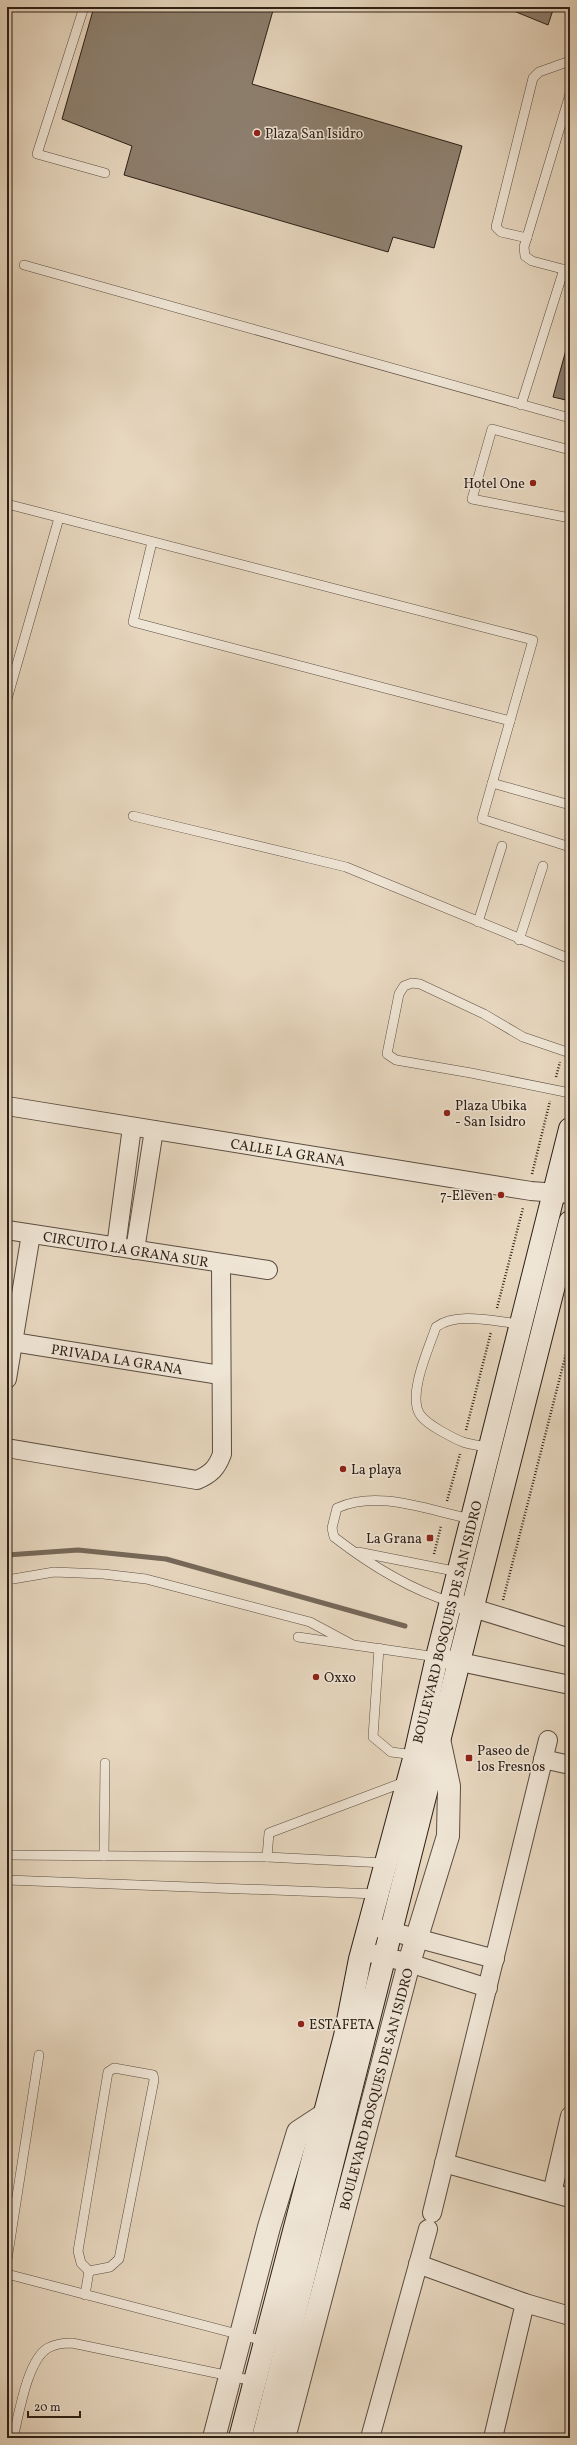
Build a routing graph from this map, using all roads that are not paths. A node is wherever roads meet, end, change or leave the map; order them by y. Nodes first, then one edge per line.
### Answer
1 (84, 7) edge
2 (570, 61) edge
3 (570, 94) edge
4 (104, 173) dead end
5 (527, 238) junction
6 (24, 265) dead end
7 (567, 270) edge
8 (521, 405) junction
9 (570, 418) edge
10 (570, 450) edge
11 (7, 504) edge
12 (59, 518) junction
13 (570, 518) edge
14 (152, 542) junction
15 (7, 699) edge
16 (510, 721) junction
17 (492, 783) junction
18 (570, 805) edge
19 (133, 816) dead end
20 (502, 846) dead end
21 (570, 847) edge
22 (543, 866) dead end
23 (478, 922) junction
24 (519, 940) junction
25 (570, 959) edge
26 (570, 1052) edge
27 (570, 1093) edge
28 (7, 1106) edge
29 (132, 1127) junction
30 (570, 1129) edge
31 (154, 1130) junction
32 (562, 1193) edge
33 (570, 1222) edge
34 (7, 1230) edge
35 (31, 1234) junction
36 (116, 1247) junction
37 (135, 1250) junction
38 (220, 1264) junction
39 (268, 1270) dead end
40 (521, 1324) junction
41 (13, 1342) junction
42 (220, 1375) junction
43 (7, 1379) edge
44 (491, 1447) junction
45 (7, 1448) edge
46 (472, 1519) junction
47 (351, 1550) junction
48 (459, 1572) junction
49 (7, 1580) edge
50 (451, 1602) junction
51 (472, 1607) junction
52 (298, 1637) dead end
53 (570, 1638) edge
54 (351, 1644) junction
55 (379, 1648) junction
56 (448, 1659) junction
57 (570, 1685) edge
58 (439, 1739) junction
59 (548, 1740) dead end
60 (415, 1755) junction
61 (543, 1759) junction
62 (105, 1763) dead end
63 (570, 1765) edge
64 (408, 1781) junction
65 (7, 1856) edge
66 (104, 1856) junction
67 (267, 1857) junction
68 (385, 1863) junction
69 (7, 1880) edge
70 (377, 1894) junction
71 (370, 1926) junction
72 (391, 1931) junction
73 (416, 1939) junction
74 (363, 1952) junction
75 (385, 1958) junction
76 (495, 1959) junction
77 (409, 1963) junction
78 (488, 1988) junction
79 (39, 2055) dead end
80 (324, 2115) junction
81 (570, 2116) edge
82 (444, 2163) junction
83 (552, 2193) junction
84 (570, 2198) edge
85 (7, 2260) edge
86 (418, 2264) junction
87 (89, 2271) junction
88 (7, 2274) edge
89 (85, 2295) junction
90 (525, 2303) junction
91 (570, 2316) edge
92 (241, 2335) junction
93 (264, 2341) junction
94 (230, 2376) junction
95 (254, 2381) junction
96 (289, 2437) edge
97 (13, 2438) edge
98 (214, 2438) edge
99 (240, 2438) edge
100 (263, 2438) edge
101 (370, 2438) edge
102 (493, 2438) edge

1 - 4 lane
2 - 5 lane
3 - 5 lane
5 - 7 lane
6 - 8 lane
7 - 8 lane
8 - 9 lane
10 - 13 lane
11 - 12 lane
12 - 14 lane
12 - 15 lane
14 - 16 lane
14 - 16 lane
16 - 17 lane
17 - 18 lane
17 - 21 lane
19 - 23 lane
20 - 23 lane
22 - 24 lane
23 - 24 lane
24 - 25 lane
26 - 27 lane
28 - 29 street, CALLE LA GRANA
29 - 31 street, CALLE LA GRANA
29 - 36 street
30 - 32 main road, BOULEVARD BOSQUES DE SAN ISIDRO
31 - 32 street, CALLE LA GRANA
31 - 37 street
32 - 40 main road, BOULEVARD BOSQUES DE SAN ISIDRO
33 - 51 main road, BOULEVARD BOSQUES DE SAN ISIDRO
34 - 35 street, CIRCUITO LA GRANA SUR
35 - 36 street, CIRCUITO LA GRANA SUR
35 - 41 street
36 - 37 street, CIRCUITO LA GRANA SUR
37 - 38 street, CIRCUITO LA GRANA SUR
38 - 39 street, CIRCUITO LA GRANA SUR
38 - 42 street
40 - 44 main road, BOULEVARD BOSQUES DE SAN ISIDRO
40 - 44 lane
41 - 42 street, PRIVADA LA GRANA
41 - 43 street
42 - 45 street
44 - 46 main road, BOULEVARD BOSQUES DE SAN ISIDRO
46 - 47 lane
46 - 48 main road, BOULEVARD BOSQUES DE SAN ISIDRO
47 - 48 lane
47 - 50 lane
48 - 50 main road, BOULEVARD BOSQUES DE SAN ISIDRO
49 - 54 lane
50 - 51 street
50 - 56 main road, BOULEVARD BOSQUES DE SAN ISIDRO
51 - 53 street
51 - 56 main road, BOULEVARD BOSQUES DE SAN ISIDRO
52 - 54 lane
54 - 55 lane
55 - 56 lane
55 - 60 lane
56 - 57 street
56 - 58 main road, BOULEVARD BOSQUES DE SAN ISIDRO
56 - 60 main road, BOULEVARD BOSQUES DE SAN ISIDRO
58 - 72 main road, BOULEVARD BOSQUES DE SAN ISIDRO
58 - 73 main road, BOULEVARD BOSQUES DE SAN ISIDRO
59 - 61 street
60 - 64 main road, BOULEVARD BOSQUES DE SAN ISIDRO
61 - 63 street
61 - 76 street
62 - 66 lane
64 - 67 lane
64 - 68 main road, BOULEVARD BOSQUES DE SAN ISIDRO
65 - 66 lane
66 - 67 lane
67 - 68 lane
68 - 70 main road, BOULEVARD BOSQUES DE SAN ISIDRO
69 - 70 lane
70 - 71 main road, BOULEVARD BOSQUES DE SAN ISIDRO
71 - 72 street
71 - 74 main road, BOULEVARD BOSQUES DE SAN ISIDRO
72 - 73 street
72 - 75 main road, BOULEVARD BOSQUES DE SAN ISIDRO
73 - 76 street
73 - 77 main road, BOULEVARD BOSQUES DE SAN ISIDRO
74 - 75 street
74 - 80 main road, BOULEVARD BOSQUES DE SAN ISIDRO
75 - 77 street
75 - 100 main road, BOULEVARD BOSQUES DE SAN ISIDRO
76 - 78 street
77 - 78 street
77 - 96 main road, BOULEVARD BOSQUES DE SAN ISIDRO
78 - 82 street
79 - 85 lane
80 - 92 main road
80 - 93 main road, BOULEVARD BOSQUES DE SAN ISIDRO
81 - 83 street
82 - 83 street
82 - 86 street
83 - 84 street
86 - 90 street
86 - 101 street
87 - 87 lane
87 - 89 lane
88 - 89 lane
89 - 92 lane
90 - 91 street
90 - 102 street
92 - 93 lane
92 - 94 main road
93 - 95 main road, BOULEVARD BOSQUES DE SAN ISIDRO
94 - 95 lane
94 - 97 lane
94 - 98 main road
95 - 99 main road, BOULEVARD BOSQUES DE SAN ISIDRO

